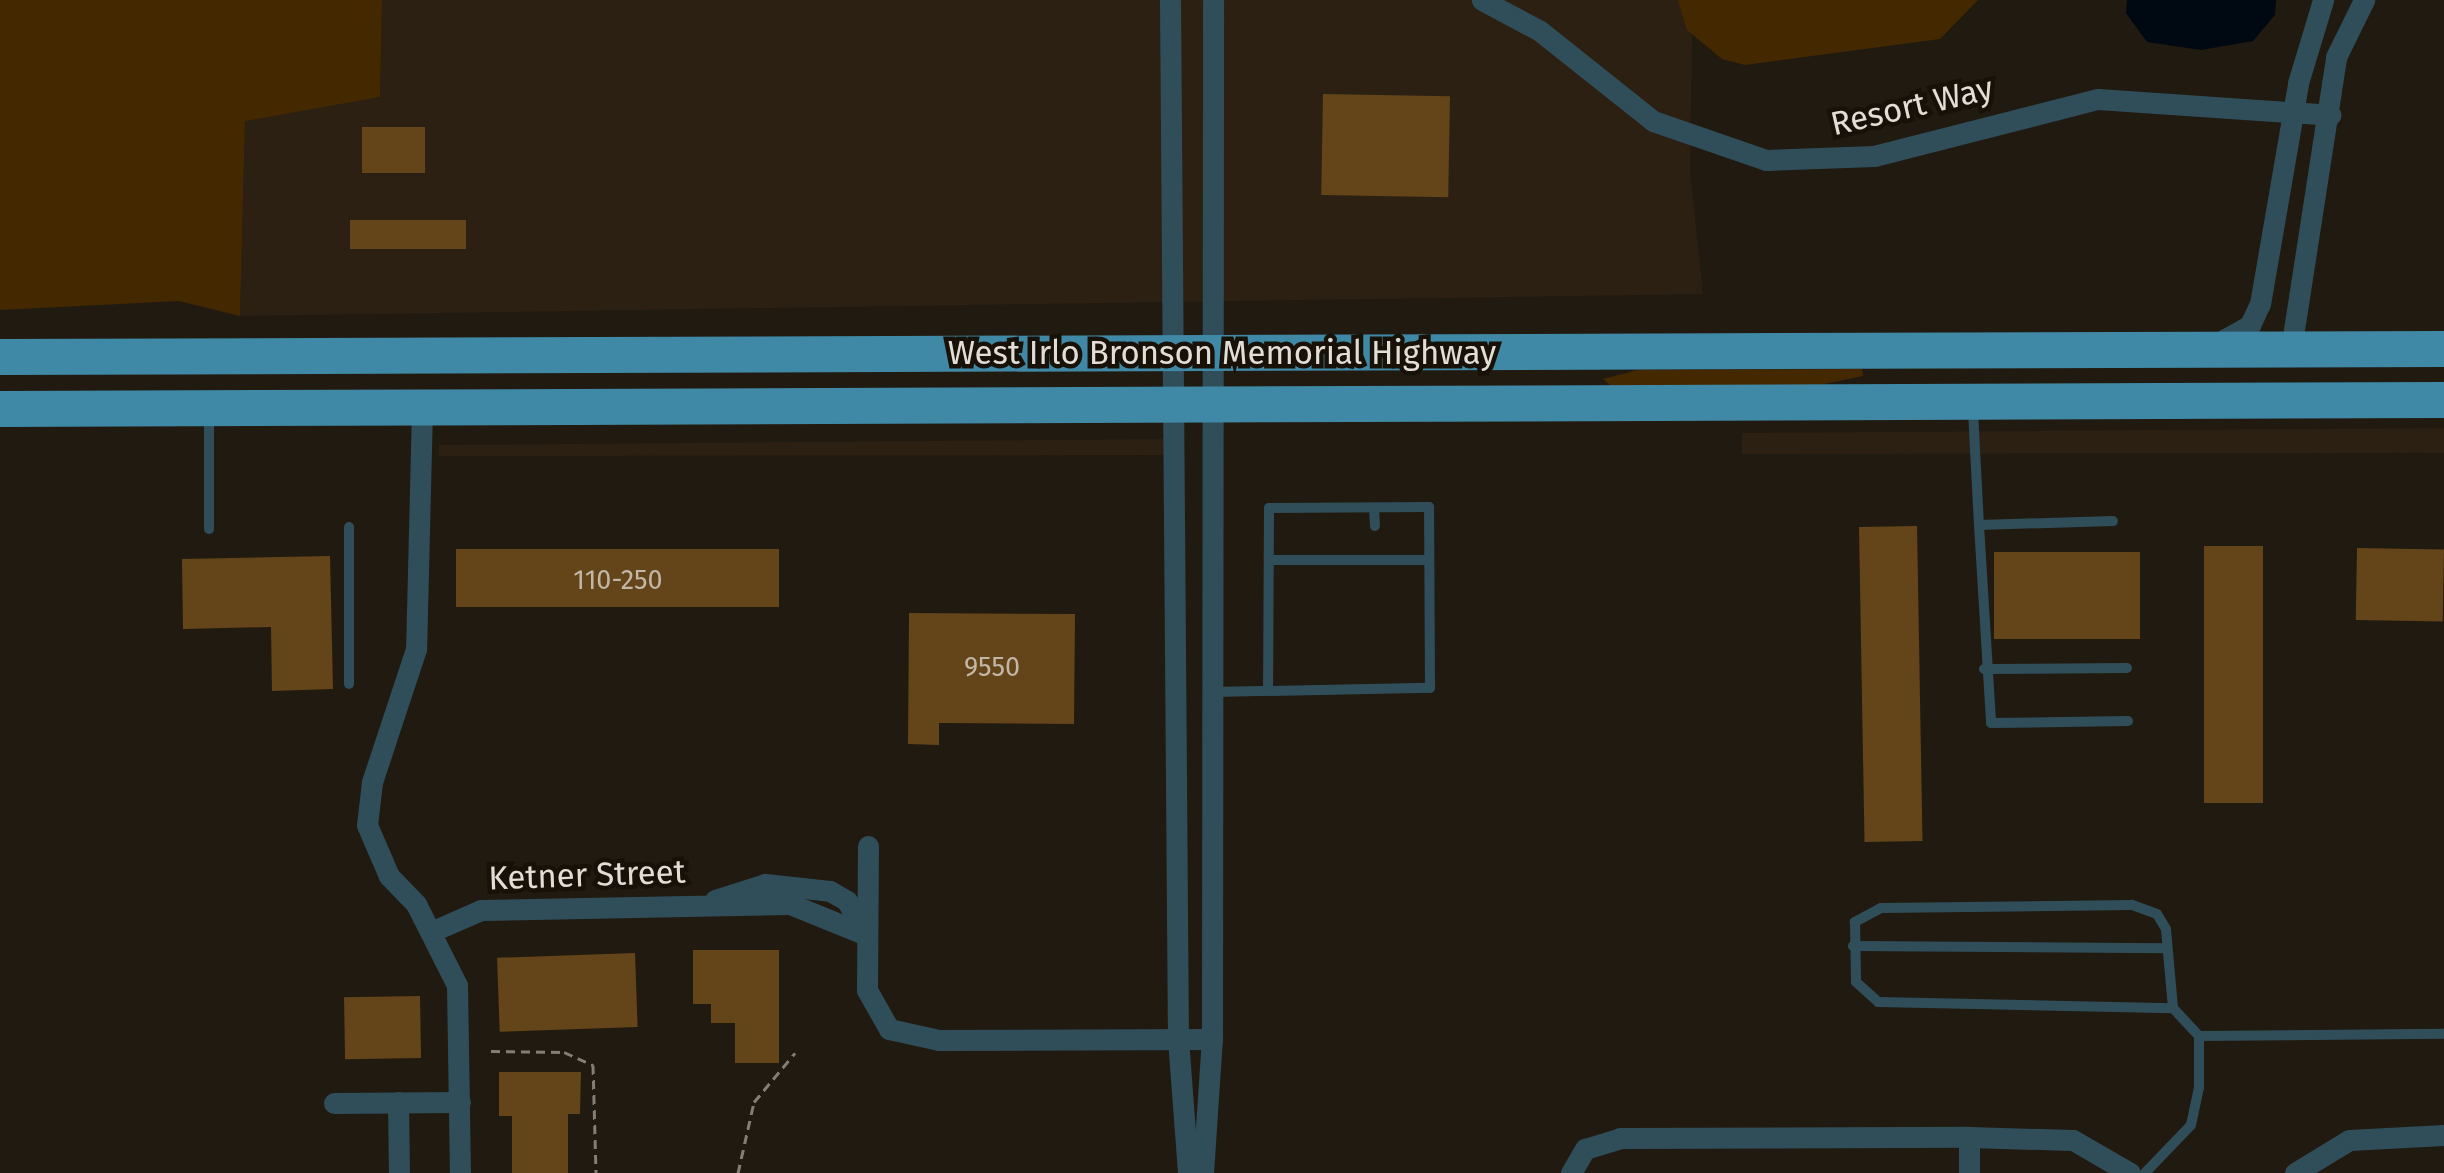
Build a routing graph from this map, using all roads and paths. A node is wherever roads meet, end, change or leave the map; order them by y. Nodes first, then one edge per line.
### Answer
1 (1171, 0) edge
2 (1213, 0) edge
3 (2323, 0) edge
4 (2364, 0) edge
5 (1496, 3) edge
6 (1171, 91) junction
7 (1214, 91) junction
8 (2293, 112) junction
9 (2330, 115) junction
10 (2291, 349) junction
11 (2374, 349) junction
12 (2444, 349) edge
13 (2196, 350) junction
14 (1193, 355) junction
15 (516, 356) junction
16 (2, 361) edge
17 (2154, 400) junction
18 (2282, 400) junction
19 (2444, 400) edge
20 (1973, 402) junction
21 (1193, 405) junction
22 (422, 408) junction
23 (209, 409) junction
24 (0, 410) edge
25 (1303, 508) junction
26 (1326, 508) junction
27 (1350, 508) junction
28 (1374, 508) junction
29 (1400, 508) junction
30 (2113, 521) dead end
31 (1303, 524) dead end
32 (1326, 525) dead end
33 (1400, 525) dead end
34 (1978, 525) junction
35 (1350, 526) dead end
36 (1375, 526) dead end
37 (349, 527) dead end
38 (209, 529) dead end
39 (1269, 560) junction
40 (1429, 560) junction
41 (1177, 592) junction
42 (1208, 593) junction
43 (2127, 668) dead end
44 (1984, 669) junction
45 (349, 684) dead end
46 (1268, 691) junction
47 (1209, 692) junction
48 (2128, 721) dead end
49 (1177, 768) junction
50 (1210, 768) junction
51 (868, 846) dead end
52 (433, 932) junction
53 (864, 934) junction
54 (1853, 946) junction
55 (2168, 948) junction
56 (2173, 1008) junction
57 (2444, 1034) edge
58 (2199, 1036) junction
59 (1212, 1039) junction
60 (1178, 1040) junction
61 (491, 1051) dead end
62 (795, 1053) dead end
63 (334, 1102) dead end
64 (398, 1102) junction
65 (460, 1102) junction
66 (2444, 1135) edge
67 (1970, 1137) junction
68 (399, 1173) edge
69 (460, 1173) edge
70 (596, 1173) edge
71 (738, 1173) edge
72 (1188, 1173) edge
73 (1203, 1173) edge
74 (1571, 1173) edge
75 (1969, 1173) edge
76 (2130, 1173) edge
77 (2145, 1173) edge
78 (2295, 1173) edge

1 - 6 street
2 - 7 street
3 - 8 street
4 - 9 street
5 - 8 street, Resort Way
6 - 7 street
6 - 14 street
7 - 14 street
8 - 9 street, Resort Way
8 - 13 street
9 - 10 street
10 - 11 highway, West Irlo Bronson Memorial Highway
10 - 13 highway, West Irlo Bronson Memorial Highway
10 - 17 highway
11 - 12 highway, West Irlo Bronson Memorial Highway
11 - 18 highway
13 - 14 highway, West Irlo Bronson Memorial Highway
14 - 15 highway, West Irlo Bronson Memorial Highway
14 - 21 street
14 - 21 street
15 - 16 highway, West Irlo Bronson Memorial Highway
15 - 22 highway
17 - 18 highway, West Irlo Bronson Memorial Highway
17 - 20 highway, West Irlo Bronson Memorial Highway
18 - 19 highway, West Irlo Bronson Memorial Highway
20 - 21 highway, West Irlo Bronson Memorial Highway
20 - 34 lane
21 - 22 highway, West Irlo Bronson Memorial Highway
21 - 41 street
21 - 42 street
22 - 23 highway, West Irlo Bronson Memorial Highway
22 - 52 street
23 - 24 highway, West Irlo Bronson Memorial Highway
23 - 38 lane
25 - 26 lane
25 - 31 lane
25 - 39 lane
26 - 27 lane
26 - 32 lane
27 - 28 lane
27 - 35 lane
28 - 29 lane
28 - 36 lane
29 - 33 lane
29 - 40 lane
30 - 34 lane
34 - 44 lane
37 - 45 lane
39 - 40 lane
39 - 46 lane
40 - 46 lane
41 - 42 street
41 - 49 street
42 - 47 street
43 - 44 lane
44 - 48 lane
46 - 47 lane
47 - 50 street
49 - 50 street
49 - 60 street
50 - 59 street
51 - 53 street
52 - 53 street, Ketner Street
52 - 65 street
53 - 60 street
54 - 55 lane
54 - 55 lane
54 - 56 lane
55 - 56 lane
56 - 58 lane
57 - 58 lane
58 - 77 lane
59 - 60 street
59 - 73 street
60 - 72 street
61 - 70 path
62 - 71 path
63 - 64 street
64 - 65 street
64 - 68 street
65 - 69 street
66 - 78 street
67 - 74 street
67 - 75 street
67 - 76 street

